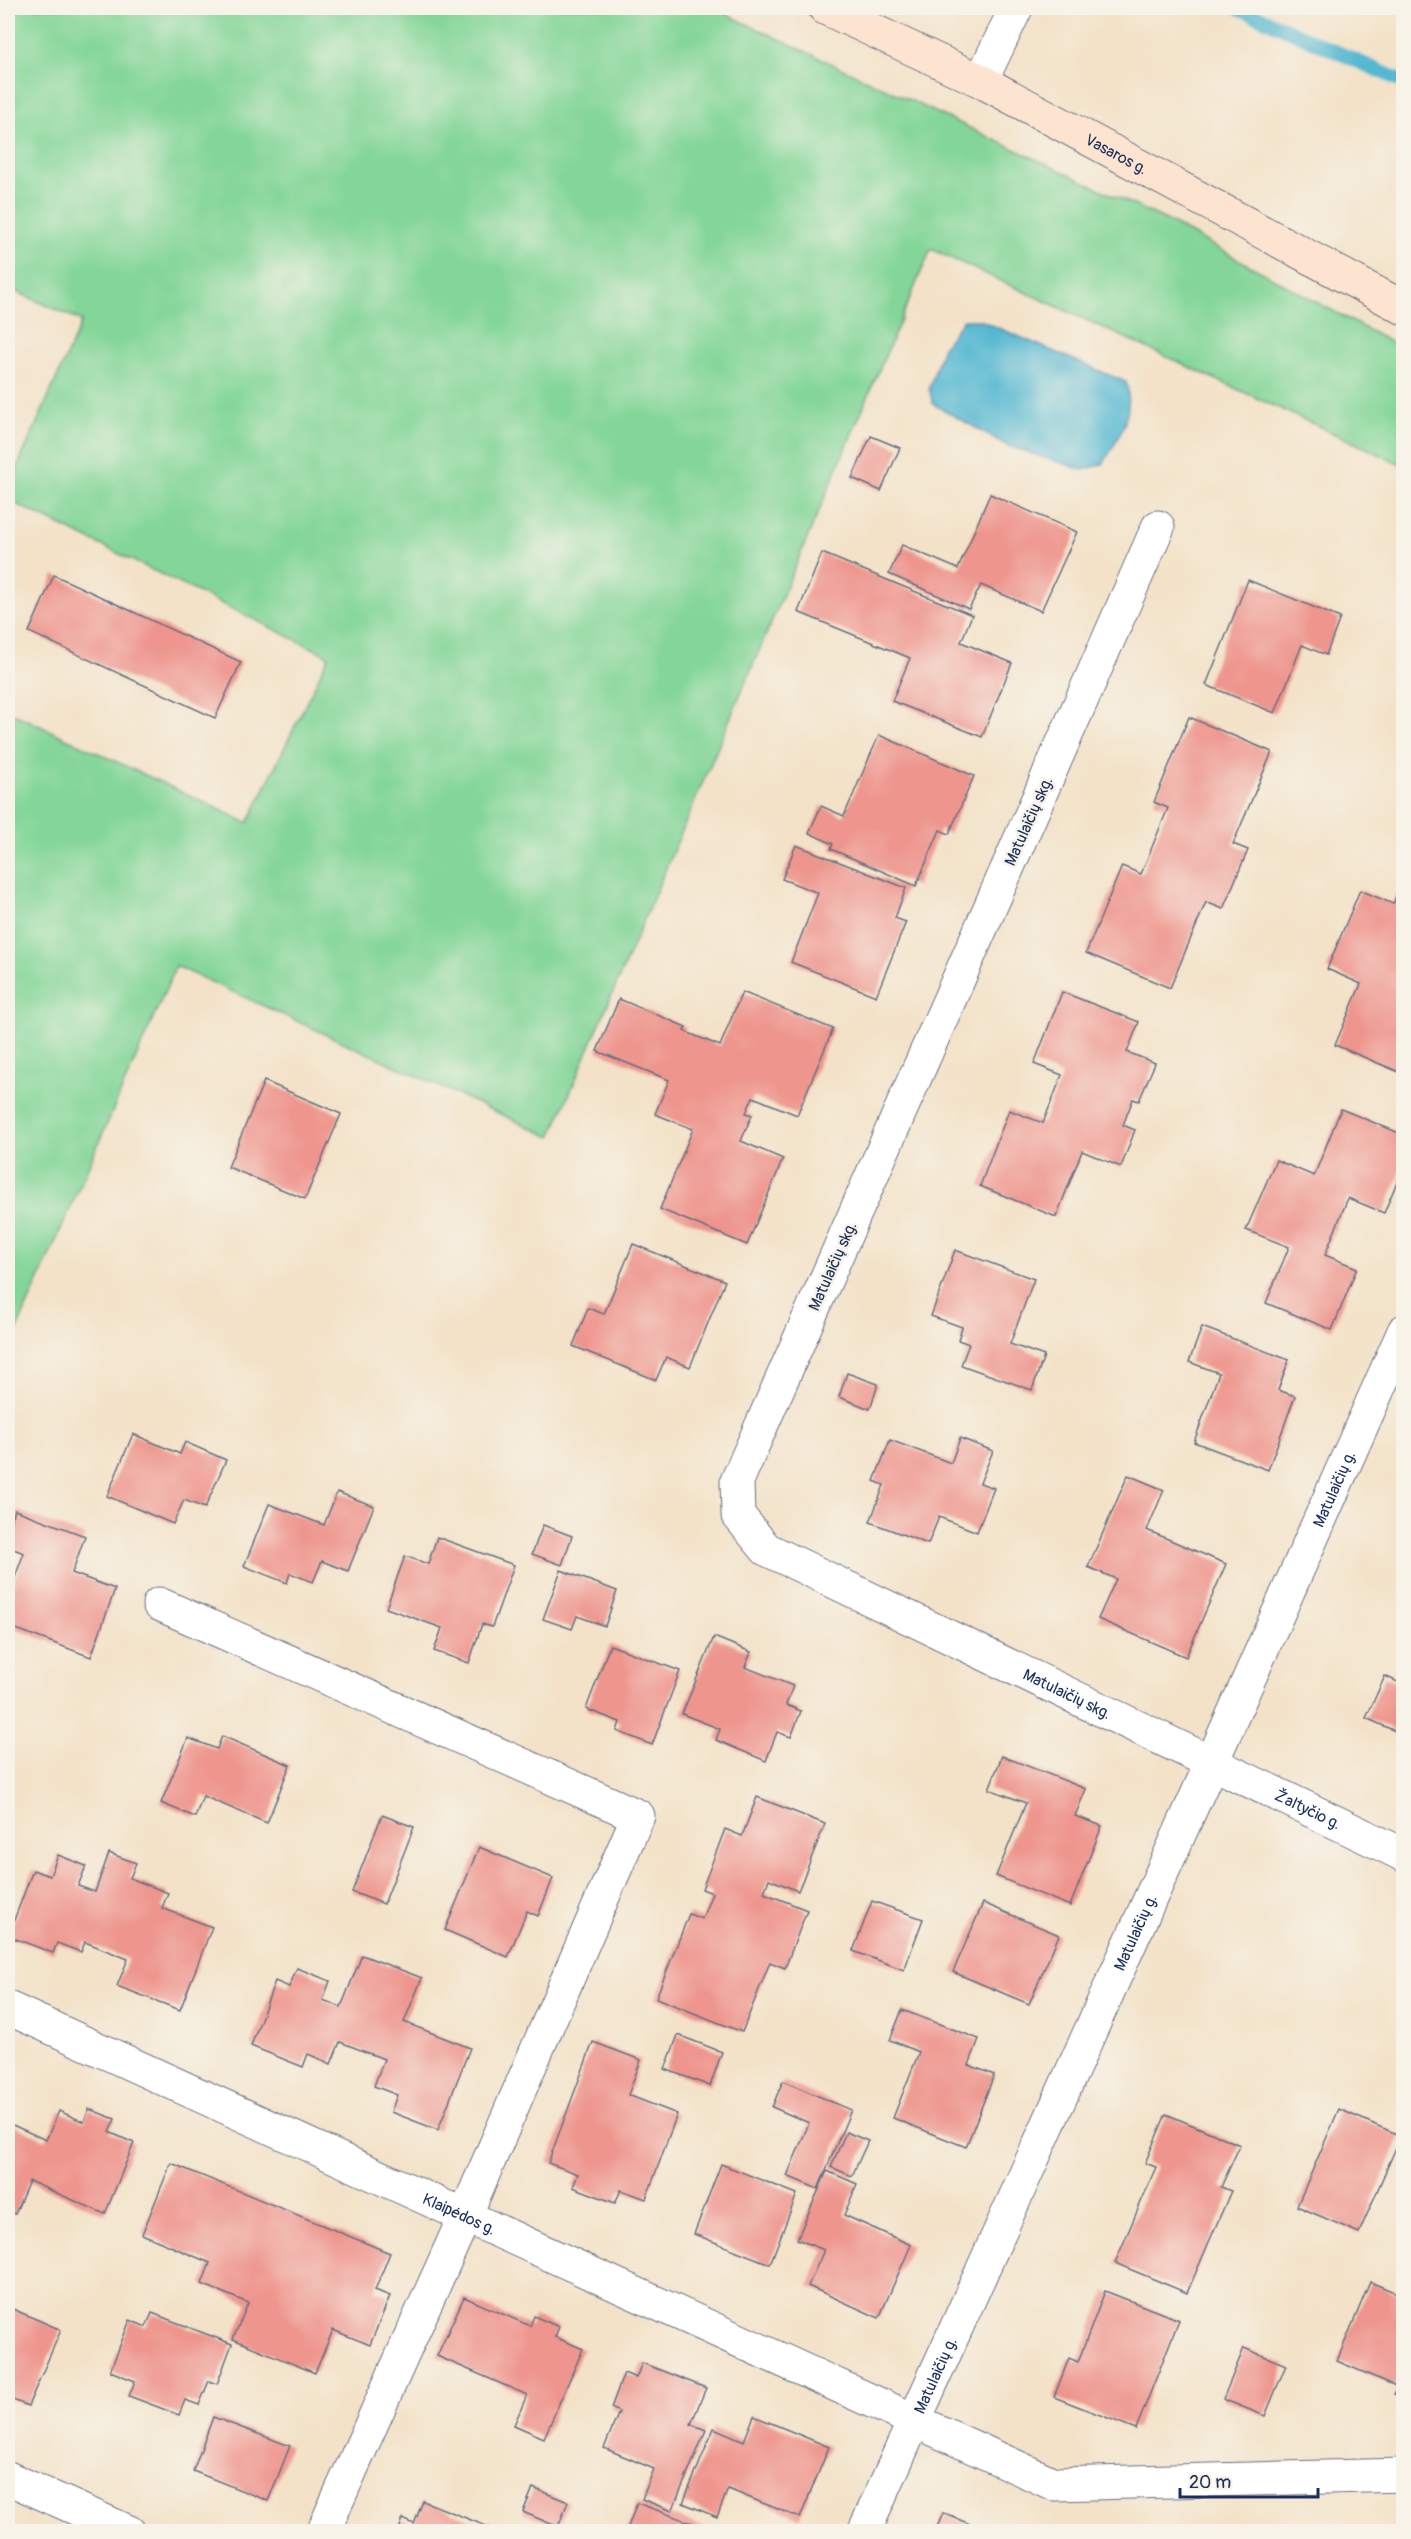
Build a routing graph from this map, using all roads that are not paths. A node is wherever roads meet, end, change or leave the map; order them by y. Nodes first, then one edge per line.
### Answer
1 (825, 8) edge
2 (1016, 8) edge
3 (981, 81) junction
4 (1404, 308) edge
5 (1158, 527) dead end
6 (1404, 1331) edge
7 (159, 1604) dead end
8 (1211, 1764) junction
9 (1404, 1855) edge
10 (8, 2008) edge
11 (465, 2216) junction
12 (913, 2419) junction
13 (1404, 2475) edge
14 (8, 2478) edge
15 (129, 2532) edge
16 (322, 2532) edge
17 (864, 2532) edge

1 - 3 main road, Vasaros g.
2 - 3 street
3 - 4 main road, Vasaros g.
5 - 8 street, Matulaičių skg.
6 - 8 street, Matulaičių g.
7 - 11 street
8 - 9 street, Žaltyčio g.
8 - 12 street, Matulaičių g.
10 - 11 street, Klaipėdos g.
11 - 12 street, Klaipėdos g.
11 - 16 street
12 - 13 street, Klaipėdos g.
12 - 17 street, Matulaičių g.
14 - 15 street

